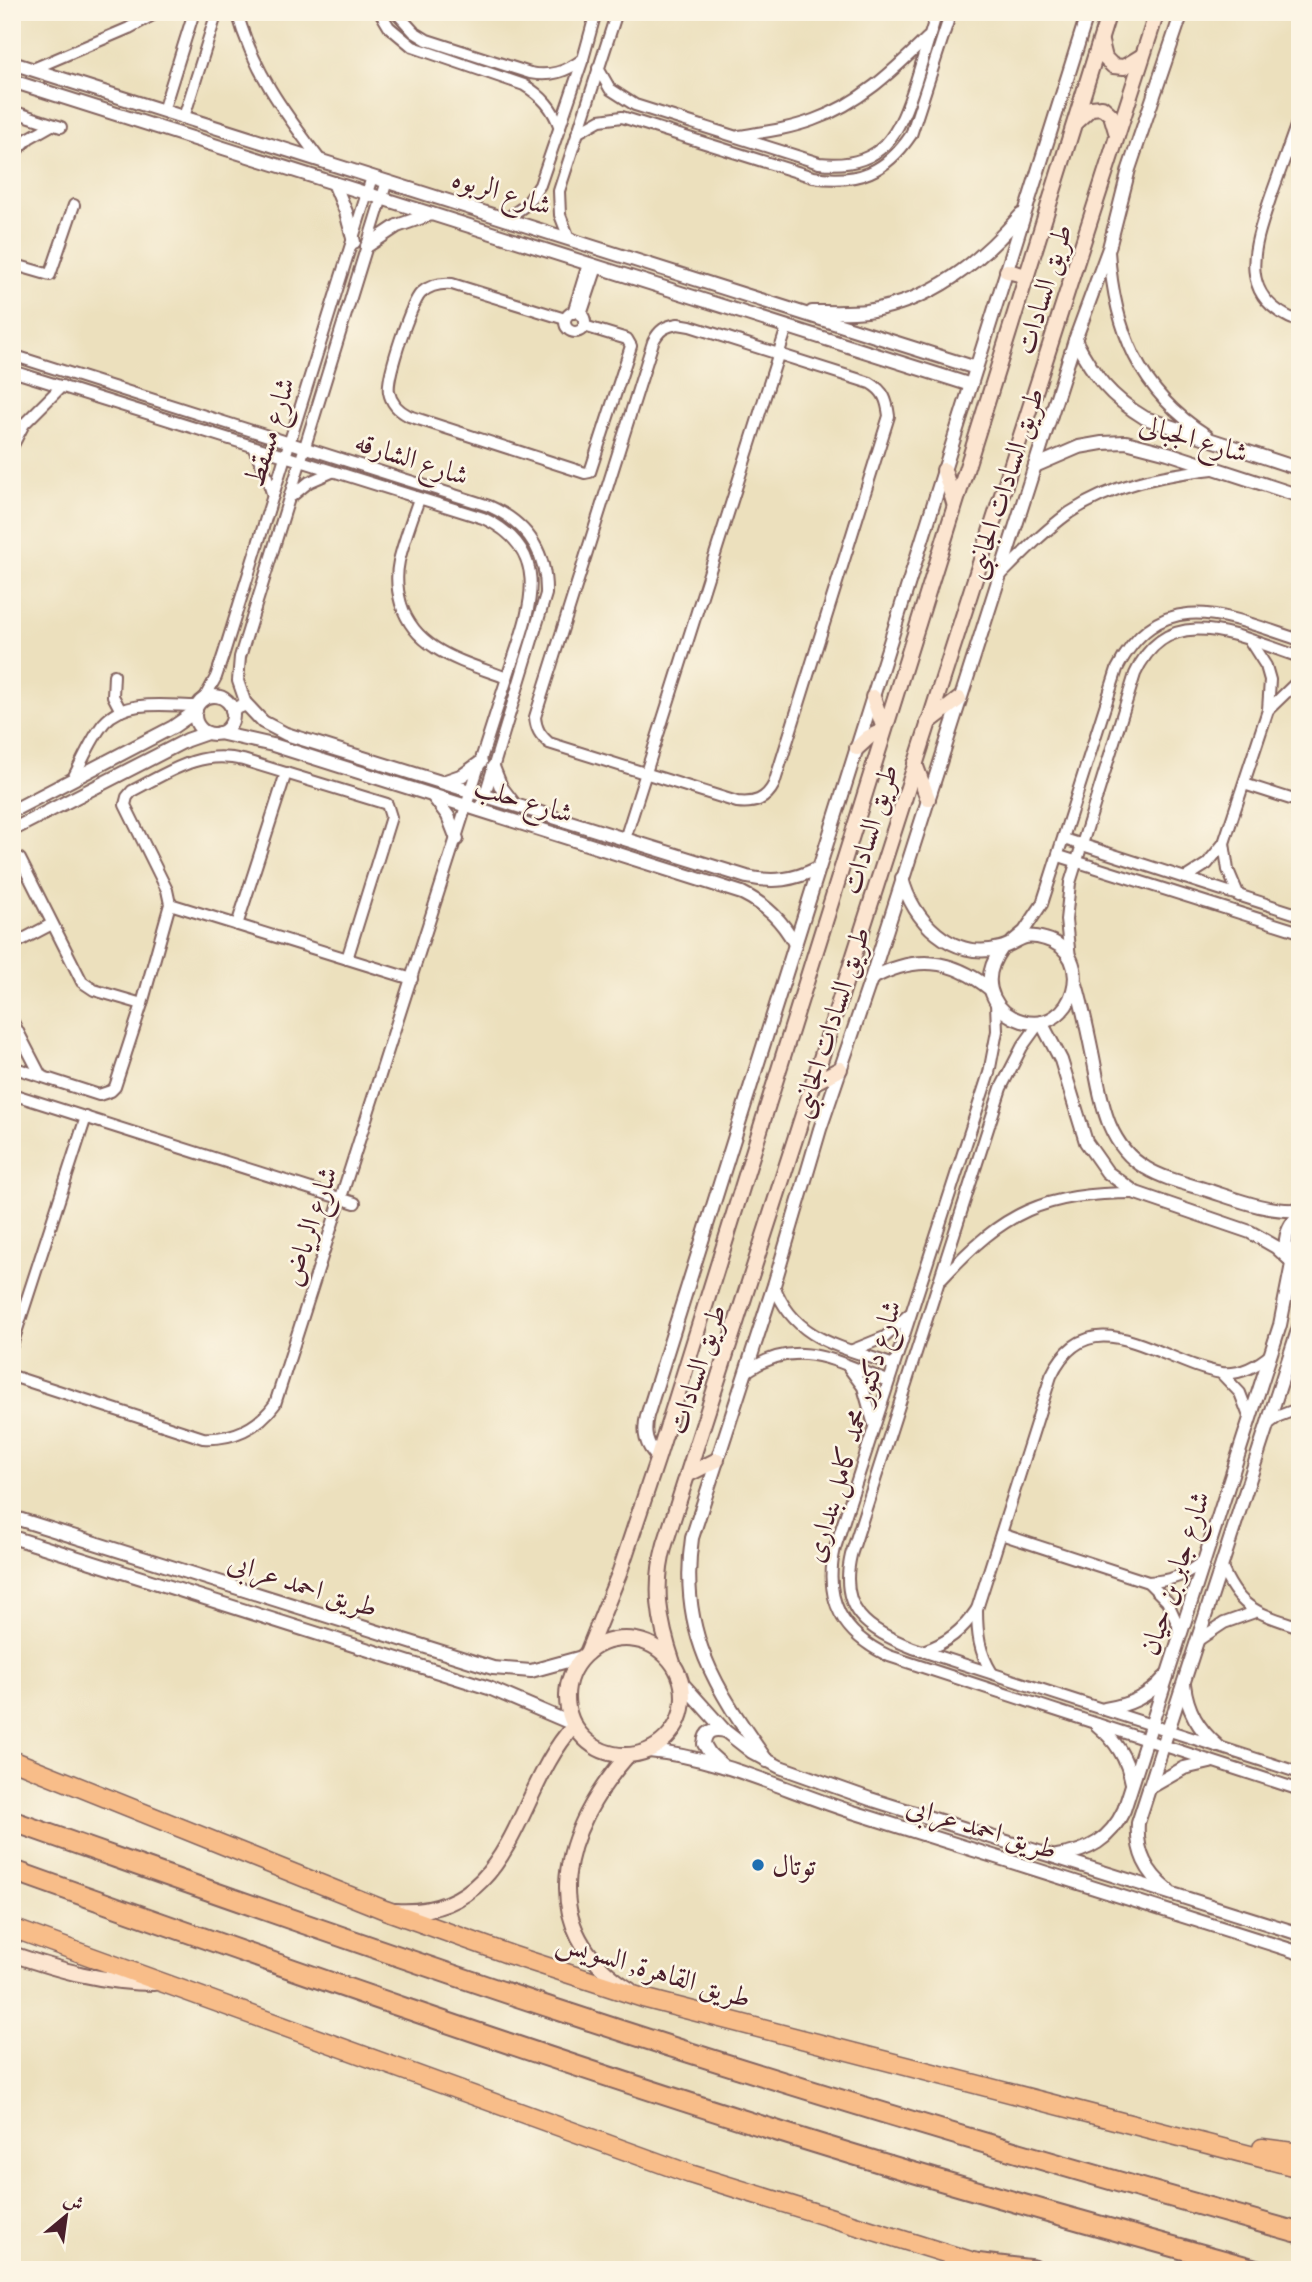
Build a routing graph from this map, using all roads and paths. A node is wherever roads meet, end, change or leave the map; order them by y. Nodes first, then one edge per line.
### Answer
1 (158, 12) edge
2 (194, 12) edge
3 (217, 12) edge
4 (237, 12) edge
5 (380, 12) edge
6 (396, 12) edge
7 (596, 12) edge
8 (617, 12) edge
9 (937, 12) edge
10 (951, 12) edge
11 (1088, 12) edge
12 (1109, 12) edge
13 (1157, 12) edge
14 (1182, 12) edge
15 (929, 36) junction
16 (1100, 41) junction
17 (1142, 56) junction
18 (583, 59) junction
19 (12, 63) edge
20 (598, 68) junction
21 (33, 69) junction
22 (547, 75) junction
23 (12, 81) edge
24 (541, 97) junction
25 (619, 97) junction
26 (12, 111) edge
27 (163, 111) junction
28 (1300, 115) edge
29 (184, 117) junction
30 (613, 117) junction
31 (1074, 125) junction
32 (560, 128) junction
33 (577, 133) junction
34 (1117, 135) junction
35 (735, 137) junction
36 (12, 155) edge
37 (320, 160) junction
38 (372, 177) junction
39 (387, 181) junction
40 (334, 183) junction
41 (540, 185) junction
42 (559, 191) junction
43 (367, 194) junction
44 (382, 198) junction
45 (74, 205) dead end
46 (1026, 209) junction
47 (432, 214) junction
48 (506, 219) junction
49 (569, 238) junction
50 (360, 244) junction
51 (1109, 248) junction
52 (12, 264) edge
53 (593, 265) junction
54 (1007, 271) junction
55 (1027, 276) junction
56 (801, 312) junction
57 (576, 318) junction
58 (1300, 322) edge
59 (787, 327) junction
60 (1076, 341) junction
61 (898, 343) junction
62 (778, 354) junction
63 (12, 355) edge
64 (894, 361) junction
65 (976, 368) junction
66 (12, 371) edge
67 (971, 385) junction
68 (62, 386) junction
69 (290, 443) junction
70 (1222, 444) junction
71 (12, 447) edge
72 (253, 447) junction
73 (306, 448) junction
74 (285, 457) junction
75 (301, 463) junction
76 (1035, 466) junction
77 (1216, 468) junction
78 (1300, 469) edge
79 (944, 470) junction
80 (332, 472) junction
81 (273, 496) junction
82 (1300, 496) edge
83 (290, 498) junction
84 (419, 499) junction
85 (954, 503) junction
86 (1000, 576) junction
87 (1228, 617) junction
88 (1224, 633) junction
89 (1300, 640) edge
90 (1250, 641) junction
91 (1300, 657) edge
92 (114, 675) dead end
93 (508, 678) junction
94 (1300, 679) edge
95 (873, 697) junction
96 (959, 699) junction
97 (246, 704) junction
98 (199, 706) junction
99 (121, 710) junction
100 (232, 710) junction
101 (1268, 710) junction
102 (928, 723) junction
103 (884, 730) junction
104 (213, 733) junction
105 (857, 748) junction
106 (915, 764) junction
107 (487, 765) junction
108 (286, 773) junction
109 (646, 774) junction
110 (72, 780) junction
111 (443, 782) junction
112 (1244, 784) junction
113 (478, 793) junction
114 (433, 796) junction
115 (928, 799) junction
116 (1300, 802) edge
117 (514, 804) junction
118 (473, 808) junction
119 (12, 811) edge
120 (12, 830) edge
121 (457, 839) junction
122 (625, 839) junction
123 (1064, 839) junction
124 (1224, 843) junction
125 (1082, 845) junction
126 (12, 854) edge
127 (1059, 856) junction
128 (1077, 862) junction
129 (818, 868) junction
130 (902, 878) junction
131 (1185, 878) junction
132 (1239, 896) junction
133 (170, 904) junction
134 (1300, 915) edge
135 (52, 924) junction
136 (237, 925) junction
137 (1300, 932) edge
138 (794, 944) junction
139 (12, 945) edge
140 (1007, 945) junction
141 (1070, 958) junction
142 (347, 959) junction
143 (412, 979) junction
144 (871, 979) junction
145 (1076, 983) junction
146 (990, 989) junction
147 (996, 1002) junction
148 (142, 1004) junction
149 (12, 1020) edge
150 (1040, 1022) junction
151 (12, 1067) edge
152 (840, 1069) junction
153 (41, 1076) junction
154 (815, 1082) junction
155 (12, 1094) edge
156 (86, 1117) junction
157 (1136, 1194) junction
158 (342, 1199) junction
159 (355, 1203) dead end
160 (1300, 1212) edge
161 (1293, 1265) edge
162 (938, 1283) junction
163 (774, 1285) junction
164 (910, 1313) junction
165 (1300, 1324) edge
166 (12, 1345) edge
167 (853, 1350) junction
168 (1291, 1350) junction
169 (1271, 1354) junction
170 (894, 1365) junction
171 (847, 1366) junction
172 (746, 1373) junction
173 (1222, 1373) junction
174 (12, 1376) edge
175 (1300, 1378) edge
176 (888, 1381) junction
177 (1300, 1408) edge
178 (1250, 1419) junction
179 (1267, 1425) junction
180 (874, 1426) junction
181 (658, 1457) junction
182 (717, 1460) junction
183 (687, 1475) junction
184 (12, 1517) edge
185 (843, 1523) junction
186 (859, 1528) junction
187 (1001, 1534) junction
188 (12, 1537) edge
189 (1204, 1560) junction
190 (1221, 1566) junction
191 (1148, 1582) junction
192 (977, 1609) junction
193 (1255, 1612) junction
194 (1300, 1627) edge
195 (1179, 1638) junction
196 (1197, 1641) junction
197 (424, 1648) junction
198 (923, 1651) junction
199 (585, 1655) junction
200 (673, 1663) junction
201 (419, 1666) junction
202 (992, 1673) junction
203 (1167, 1675) junction
204 (1183, 1682) junction
205 (682, 1683) junction
206 (1105, 1709) junction
207 (574, 1725) junction
208 (1097, 1725) junction
209 (1151, 1725) junction
210 (1168, 1730) junction
211 (725, 1731) junction
212 (1146, 1741) junction
213 (1162, 1746) junction
214 (1218, 1746) junction
215 (649, 1751) junction
216 (628, 1755) junction
217 (12, 1760) edge
218 (767, 1761) junction
219 (1210, 1762) junction
220 (728, 1769) junction
221 (1300, 1773) edge
222 (1132, 1783) junction
223 (1149, 1788) junction
224 (1300, 1790) edge
225 (854, 1794) junction
226 (849, 1811) junction
227 (12, 1821) edge
228 (1053, 1857) junction
229 (12, 1870) edge
230 (1173, 1895) junction
231 (385, 1910) junction
232 (1276, 1927) junction
233 (12, 1928) edge
234 (1300, 1934) edge
235 (1270, 1944) junction
236 (1300, 1953) edge
237 (12, 1954) edge
238 (164, 1983) junction
239 (643, 1998) junction
240 (1202, 2143) junction
241 (1300, 2153) edge
242 (1300, 2168) edge
243 (1300, 2233) edge
244 (974, 2263) junction
245 (999, 2270) edge
246 (1033, 2270) edge
247 (1258, 2270) edge

1 - 21 street
2 - 27 street
3 - 29 street
4 - 37 street
5 - 24 street
6 - 22 street
7 - 18 street
8 - 20 street
9 - 15 street
10 - 30 street
11 - 46 street, طريق السادات الجانبى
12 - 16 main road, طريق السادات
13 - 17 main road, طريق السادات
14 - 51 street, طريق السادات الجانبى
15 - 35 street
15 - 35 street
16 - 17 main road
16 - 31 main road, طريق السادات
17 - 34 main road, طريق السادات
18 - 22 street
18 - 32 street
19 - 21 street, شارع الربوه
20 - 25 street
20 - 33 street
21 - 27 street, شارع الربوه
22 - 24 street
23 - 40 street, شارع الربوه
24 - 32 street
25 - 30 street
25 - 35 street
26 - 36 street
27 - 29 street, شارع الربوه
28 - 58 street
29 - 37 street, شارع الربوه
30 - 33 street
31 - 34 main road
31 - 55 main road, طريق السادات
32 - 41 street
33 - 42 street
34 - 102 main road, طريق السادات
37 - 38 street, شارع الربوه
38 - 39 street, شارع الربوه
38 - 43 street, شارع مسقط
39 - 44 street, شارع مسقط
39 - 48 street, شارع الربوه
40 - 43 street, شارع الربوه
40 - 50 street
41 - 42 street
41 - 48 street
42 - 49 street
43 - 44 street, شارع الربوه
43 - 50 street, شارع مسقط
44 - 47 street, شارع الربوه
44 - 50 street, شارع مسقط
45 - 52 street
46 - 54 street, طريق السادات الجانبى
46 - 56 street
47 - 50 street
47 - 53 street, شارع الربوه
48 - 49 street, شارع الربوه
49 - 56 street, شارع الربوه
50 - 69 street, شارع مسقط
50 - 73 street, شارع مسقط
51 - 60 street, طريق السادات الجانبى
51 - 70 street
53 - 57 street
53 - 59 street, شارع الربوه
54 - 55 main road
54 - 65 street, طريق السادات الجانبى
55 - 85 main road, طريق السادات
56 - 61 street, شارع الربوه
57 - 57 street
59 - 62 street
59 - 64 street, شارع الربوه
60 - 70 street, شارع الجبالى
60 - 76 street, طريق السادات الجانبى
61 - 64 street
61 - 65 street, شارع الربوه
62 - 109 street
62 - 109 street
62 - 109 street
63 - 69 street, شارع الشارقه
64 - 67 street, شارع الربوه
65 - 67 street, طريق السادات الجانبى
66 - 68 street, شارع الشارقه
67 - 79 street, طريق السادات الجانبى
68 - 71 street
68 - 72 street, شارع الشارقه
69 - 73 street, شارع الشارقه
69 - 74 street, شارع مسقط
70 - 78 street, شارع الجبالى
72 - 74 street, شارع الشارقه
72 - 81 street
73 - 75 street, شارع مسقط
73 - 107 street, شارع الشارقه
74 - 75 street, شارع الشارقه
74 - 81 street, شارع مسقط
75 - 80 street, شارع الشارقه
75 - 83 street, شارع مسقط
76 - 77 street, شارع الجبالى
76 - 86 street, طريق السادات الجانبى
77 - 82 street, شارع الجبالى
77 - 86 street
79 - 85 main road
79 - 95 street, طريق السادات الجانبى
80 - 83 street
80 - 84 street, شارع الشارقه
81 - 98 street, شارع مسقط
83 - 97 street, شارع مسقط
84 - 93 street
84 - 93 street, شارع الشارقه
85 - 103 main road, طريق السادات
86 - 96 street, طريق السادات الجانبى
87 - 88 street
87 - 89 street
87 - 123 street
88 - 90 street
88 - 125 street
90 - 91 street
90 - 101 street
92 - 99 street
93 - 107 street, شارع الشارقه
94 - 101 street
95 - 103 main road
95 - 105 street, طريق السادات الجانبى
96 - 102 main road
96 - 115 street, طريق السادات الجانبى
97 - 100 street
97 - 111 street, شارع حلب
98 - 99 street
98 - 100 street
98 - 104 street
98 - 110 street
99 - 110 street
100 - 104 street
101 - 112 street
102 - 106 main road, طريق السادات
103 - 105 main road
103 - 181 main road, طريق السادات
104 - 114 street, شارع حلب
104 - 120 street
105 - 129 street, طريق السادات الجانبى
106 - 115 main road
106 - 154 main road, طريق السادات
107 - 111 street
107 - 113 street, شارع الشارقه
107 - 117 street
108 - 133 street
108 - 136 street
108 - 142 street
109 - 122 street
110 - 119 street
111 - 113 street, شارع حلب
112 - 116 street
112 - 124 street
113 - 117 street, شارع حلب
113 - 118 street, شارع الرياض
114 - 118 street, شارع حلب
114 - 121 street
115 - 130 street, طريق السادات الجانبى
117 - 122 street, شارع حلب
118 - 121 street, شارع الرياض
118 - 138 street, شارع حلب
121 - 143 street, شارع الرياض
122 - 129 street, شارع حلب
123 - 125 street
123 - 127 street
124 - 131 street
124 - 132 street
125 - 128 street
125 - 131 street
126 - 135 street
127 - 128 street
127 - 140 street
128 - 137 street
128 - 141 street
129 - 138 street, طريق السادات الجانبى
130 - 140 street
130 - 144 street, طريق السادات الجانبى
131 - 132 street
132 - 134 street
133 - 136 street
133 - 148 street
135 - 139 street
135 - 148 street
136 - 142 street
138 - 181 street, طريق السادات الجانبى
140 - 141 street
140 - 146 street
141 - 145 street
142 - 143 street
143 - 158 street, شارع الرياض
144 - 146 street
144 - 152 street, طريق السادات الجانبى
145 - 150 street
145 - 160 street
146 - 147 street
147 - 150 street
147 - 164 street, شارع دكتور محمد كامل بندارى
148 - 153 street
149 - 153 street
150 - 157 street
150 - 162 street, شارع دكتور محمد كامل بندارى
151 - 153 street
152 - 154 main road
152 - 163 street, طريق السادات الجانبى
154 - 183 main road, طريق السادات
155 - 156 street
156 - 158 street
156 - 166 street
157 - 161 street
157 - 162 street
158 - 159 street
158 - 174 street, شارع الرياض
160 - 161 street, شارع جابر بن حيان
161 - 169 street, شارع جابر بن حيان
162 - 186 street, شارع دكتور محمد كامل بندارى
163 - 167 street
163 - 172 street, طريق السادات الجانبى
164 - 167 street
164 - 170 street, شارع دكتور محمد كامل بندارى
165 - 168 street, شارع جابر بن حيان
167 - 170 street
168 - 175 street
168 - 179 street, شارع جابر بن حيان
169 - 173 street
169 - 178 street, شارع جابر بن حيان
170 - 176 street, شارع دكتور محمد كامل بندارى
171 - 172 street
171 - 176 street
171 - 180 street
172 - 182 street, طريق السادات الجانبى
173 - 178 street
173 - 187 street
176 - 180 street, شارع دكتور محمد كامل بندارى
177 - 179 street
178 - 189 street, شارع جابر بن حيان
179 - 190 street, شارع جابر بن حيان
180 - 185 street, شارع دكتور محمد كامل بندارى
181 - 199 main road, طريق السادات
182 - 183 main road
182 - 218 street, طريق السادات الجانبى
183 - 200 main road, طريق السادات
184 - 197 street, طريق احمد عرابى
185 - 186 street
185 - 208 street, شارع دكتور محمد كامل بندارى
186 - 198 street, شارع دكتور محمد كامل بندارى
187 - 191 street
187 - 192 street
188 - 201 street, طريق احمد عرابى
189 - 191 street
189 - 195 street, شارع جابر بن حيان
190 - 193 street
190 - 196 street, شارع جابر بن حيان
191 - 195 street
192 - 198 street
192 - 202 street
193 - 194 street
193 - 196 street
195 - 203 street, شارع جابر بن حيان
196 - 204 street, شارع جابر بن حيان
197 - 199 street, طريق احمد عرابى
197 - 201 street
198 - 202 street, شارع دكتور محمد كامل بندارى
199 - 200 main road
199 - 207 main road
200 - 205 main road
201 - 207 street, طريق احمد عرابى
202 - 206 street, شارع دكتور محمد كامل بندارى
203 - 206 street
203 - 209 street, شارع جابر بن حيان
204 - 210 street, شارع جابر بن حيان
204 - 214 street
205 - 211 street, طريق احمد عرابى
205 - 215 main road
206 - 209 street, شارع دكتور محمد كامل بندارى
207 - 216 main road
207 - 231 main road
208 - 212 street, شارع دكتور محمد كامل بندارى
208 - 222 street
209 - 210 street, شارع دكتور محمد كامل بندارى
209 - 212 street, شارع جابر بن حيان
210 - 213 street, شارع جابر بن حيان
210 - 214 street, شارع دكتور محمد كامل بندارى
211 - 218 street, طريق احمد عرابى
211 - 220 street
212 - 213 street, شارع دكتور محمد كامل بندارى
212 - 222 street, شارع جابر بن حيان
213 - 219 street, شارع دكتور محمد كامل بندارى
213 - 223 street, شارع جابر بن حيان
214 - 221 street, شارع دكتور محمد كامل بندارى
215 - 216 main road
215 - 220 street, طريق احمد عرابى
216 - 239 main road
217 - 231 highway, طريق القاهرة, السويس
218 - 225 street, طريق احمد عرابى
219 - 223 street
219 - 224 street, شارع دكتور محمد كامل بندارى
220 - 226 street, طريق احمد عرابى
222 - 228 street, شارع جابر بن حيان
223 - 230 street, شارع جابر بن حيان
225 - 226 street
225 - 228 street, طريق احمد عرابى
226 - 235 street, طريق احمد عرابى
227 - 243 highway
228 - 230 street, طريق احمد عرابى
229 - 247 highway
230 - 232 street, طريق احمد عرابى
231 - 239 highway, طريق القاهرة, السويس
232 - 234 street, طريق احمد عرابى
232 - 235 street
233 - 238 highway
235 - 236 street, طريق احمد عرابى
237 - 238 main road
238 - 244 highway
239 - 240 highway, طريق القاهرة, السويس
240 - 241 highway
240 - 242 highway, طريق القاهرة, السويس
244 - 245 highway
244 - 246 highway

